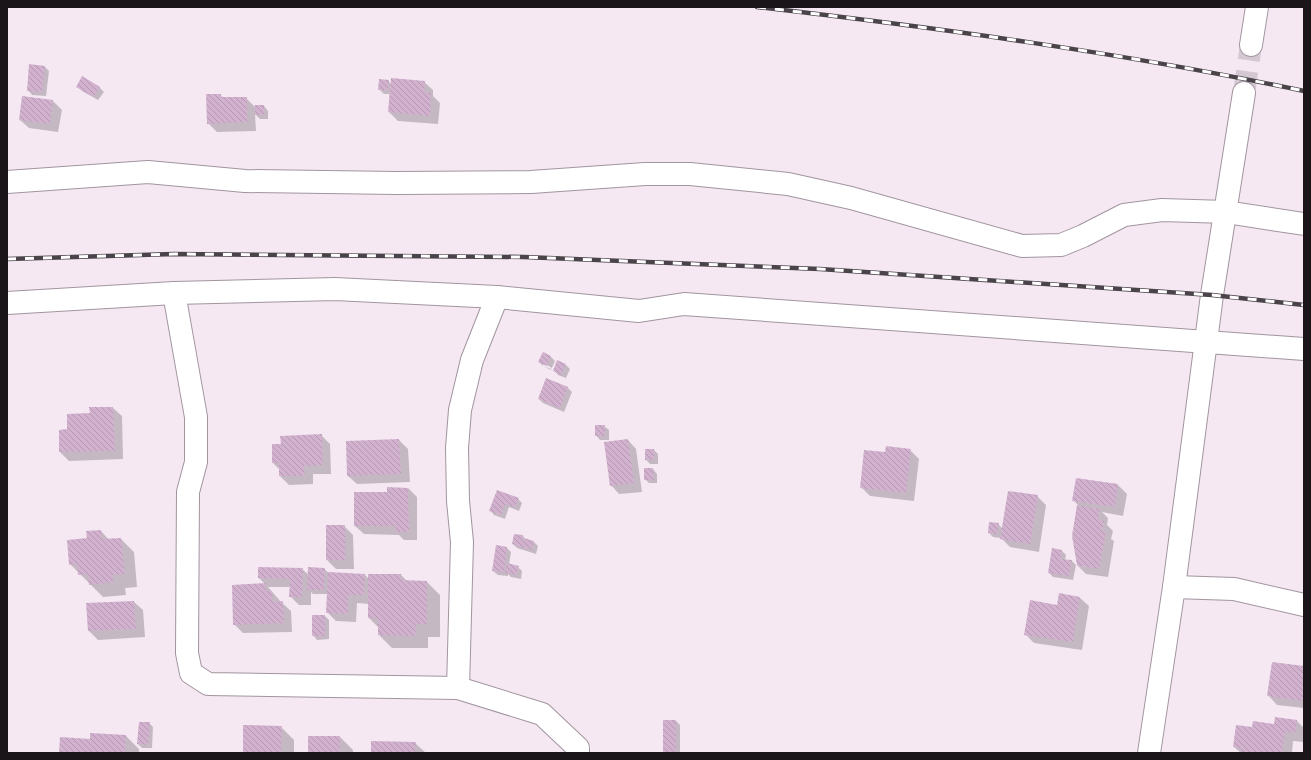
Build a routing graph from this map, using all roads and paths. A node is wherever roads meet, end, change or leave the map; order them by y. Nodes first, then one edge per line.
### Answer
1 (1257, 7) edge
2 (1251, 45) tunnel mouth
3 (1244, 93) tunnel mouth
4 (7, 182) edge
5 (1226, 212) junction
6 (1304, 224) edge
7 (174, 293) junction
8 (497, 297) junction
9 (7, 303) edge
10 (1206, 342) junction
11 (1304, 349) edge
12 (1174, 587) junction
13 (1304, 605) edge
14 (458, 688) junction
15 (578, 753) edge
16 (1149, 753) edge

1 - 2 street
3 - 5 street
4 - 5 street
5 - 6 street
5 - 10 street
7 - 8 street
7 - 9 street
7 - 14 street
8 - 10 street
8 - 14 street
10 - 11 street
10 - 12 street
12 - 13 street
12 - 16 street
14 - 15 street

